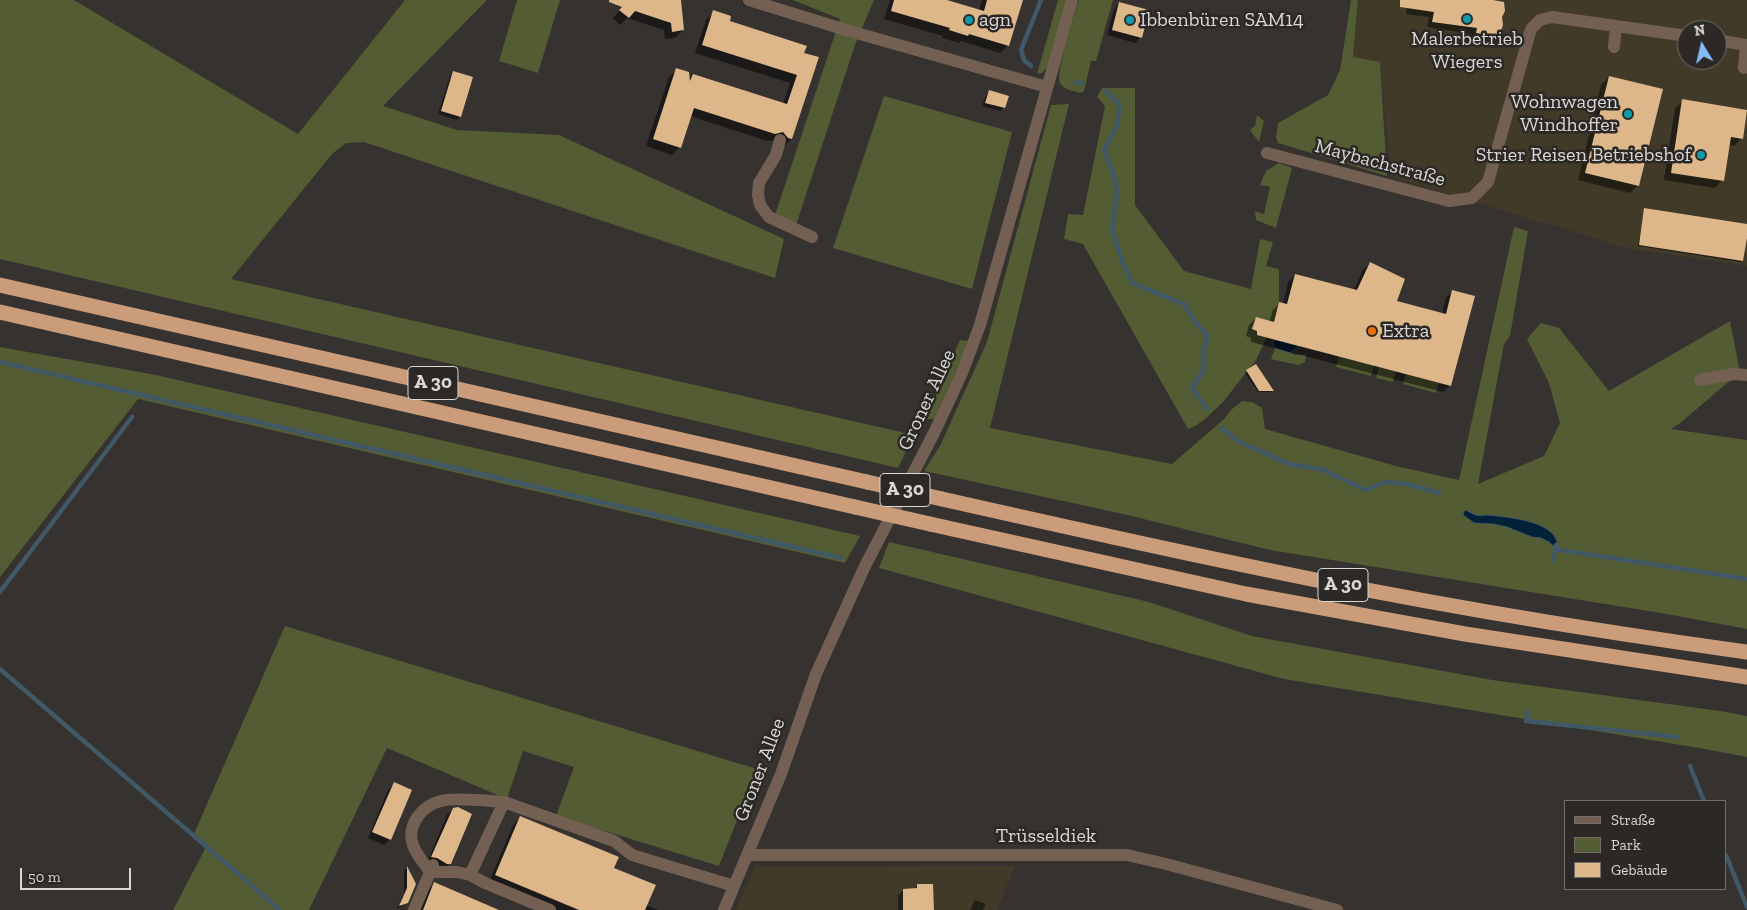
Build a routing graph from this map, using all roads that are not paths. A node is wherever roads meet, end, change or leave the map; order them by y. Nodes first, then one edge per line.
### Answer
1 (749, 0) edge
2 (1072, 0) edge
3 (1616, 26) junction
4 (1677, 35) edge
5 (1727, 42) edge
6 (1747, 45) edge
7 (1614, 47) dead end
8 (1744, 68) dead end
9 (1047, 87) junction
10 (780, 140) dead end
11 (1267, 153) dead end
12 (812, 237) dead end
13 (0, 285) edge
14 (0, 312) edge
15 (1747, 375) edge
16 (1700, 380) dead end
17 (1747, 652) edge
18 (1721, 673) junction
19 (1747, 677) edge
20 (1747, 683) edge
21 (504, 802) junction
22 (748, 856) junction
23 (432, 867) junction
24 (470, 875) junction
25 (734, 886) junction
26 (414, 910) edge
27 (550, 910) edge
28 (724, 910) edge
29 (1337, 910) edge

1 - 9 street
2 - 9 street, Groner Allee
3 - 4 street, Maybachstraße
3 - 7 street
3 - 11 street, Maybachstraße
5 - 6 street
6 - 8 street
9 - 22 street, Groner Allee
10 - 12 street
13 - 17 highway, A 30, bridge
14 - 18 highway, A 30, bridge
15 - 16 street
18 - 19 highway, A 30
18 - 20 highway
21 - 23 street
21 - 24 street
21 - 25 street
22 - 25 street, Groner Allee
22 - 29 street, Trüsseldiek
23 - 24 street
23 - 26 street
24 - 27 street
25 - 28 street, Groner Allee

